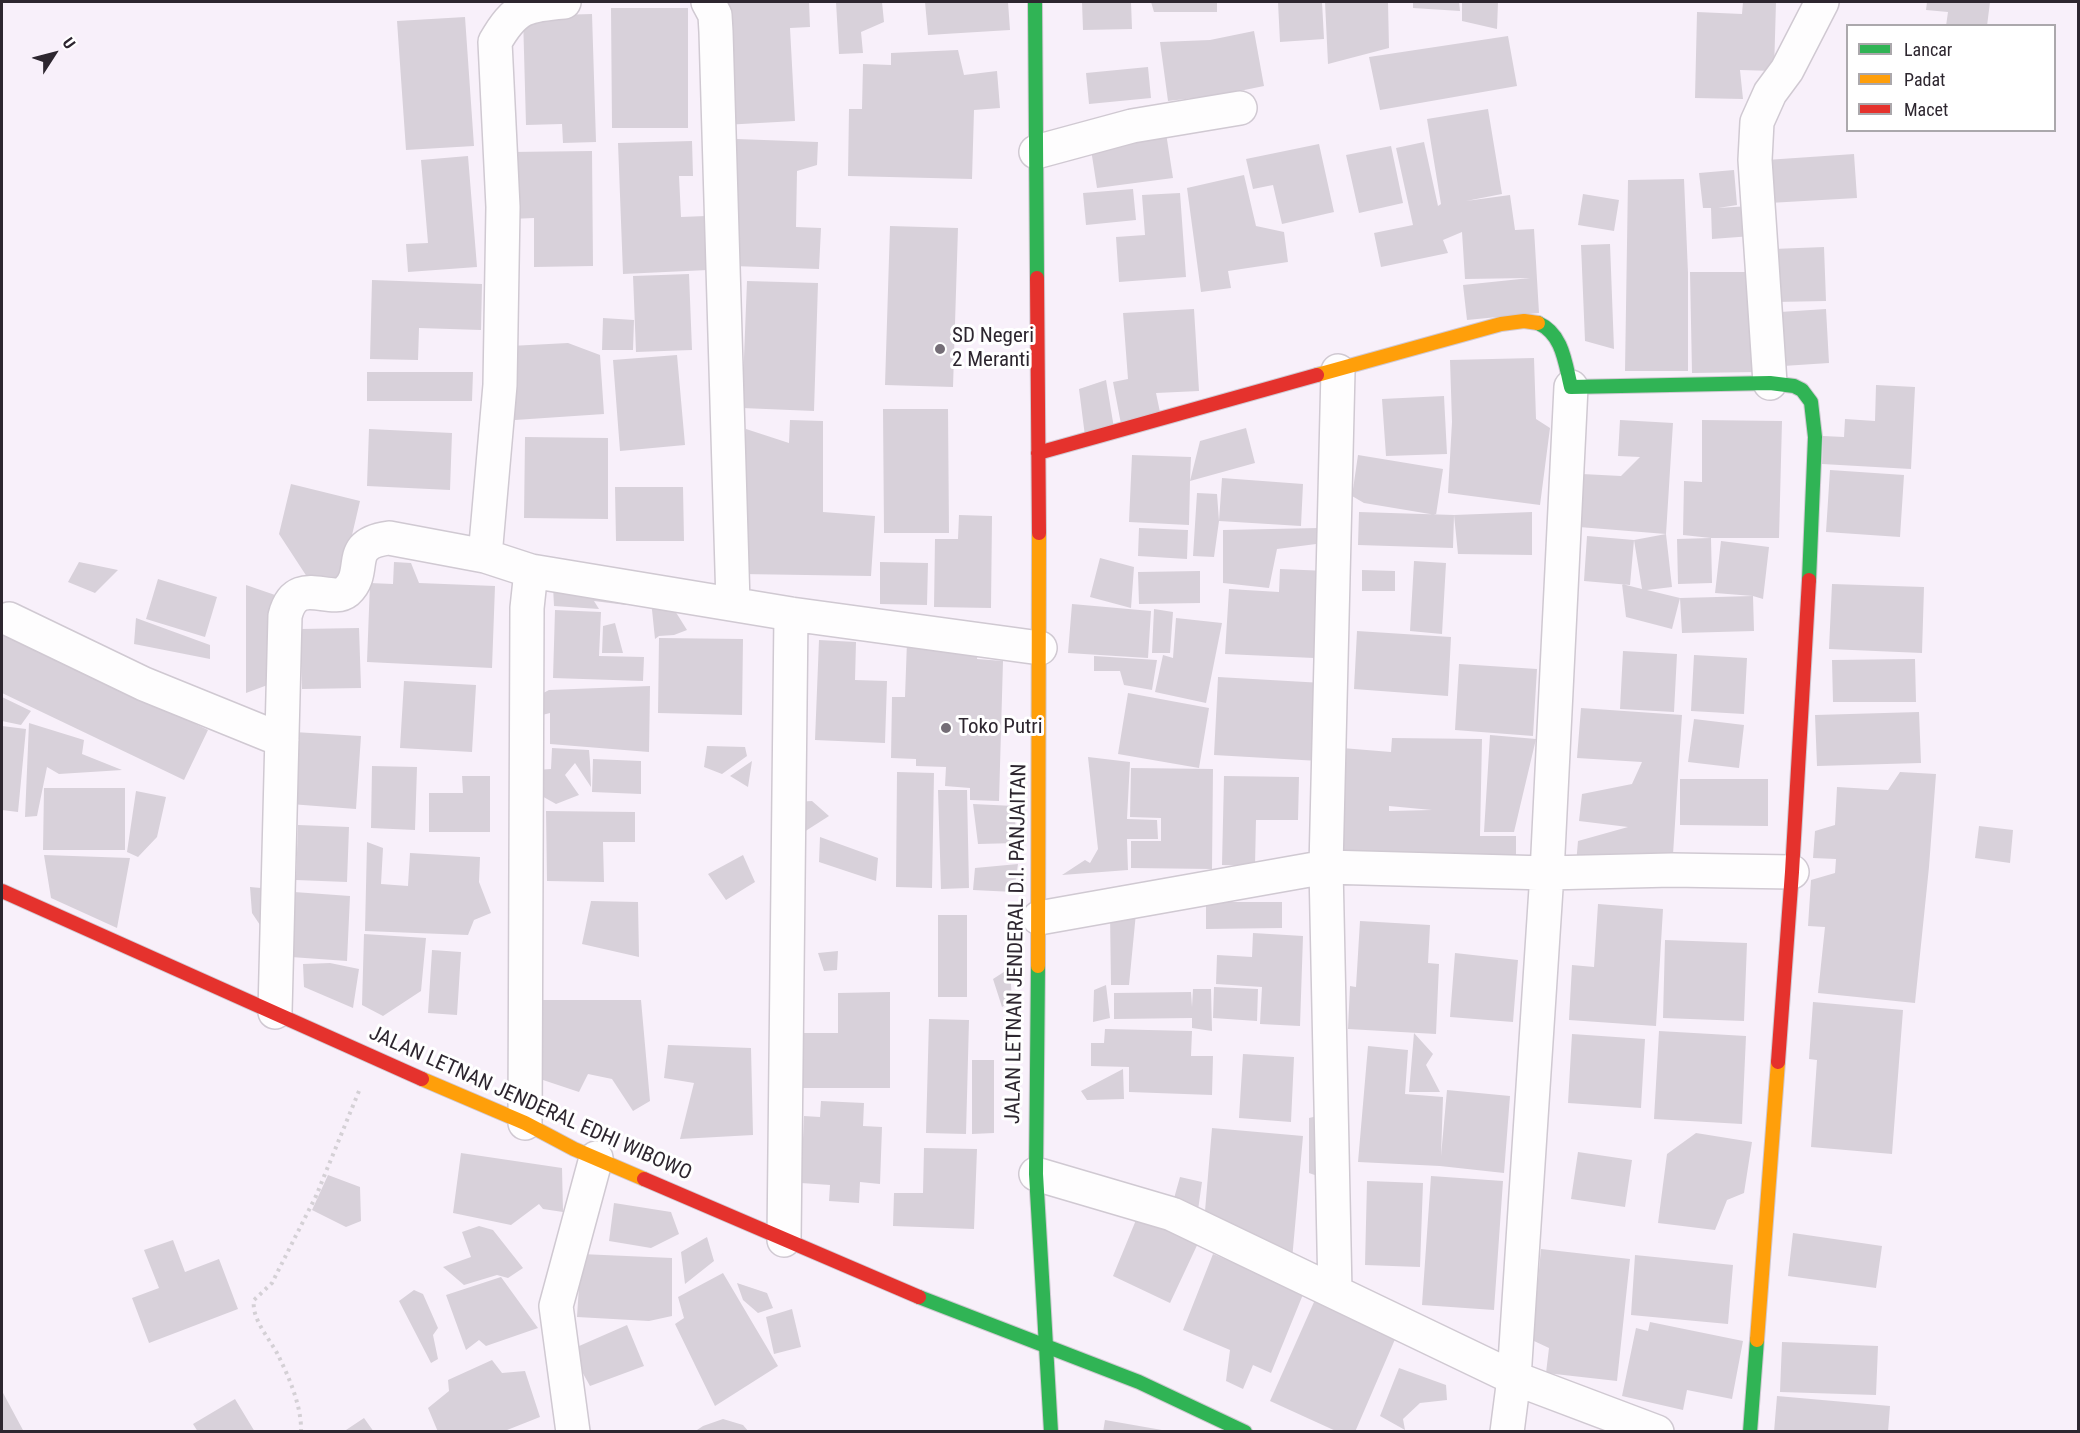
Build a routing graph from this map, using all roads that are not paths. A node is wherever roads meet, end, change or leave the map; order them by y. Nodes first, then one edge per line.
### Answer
1 (564, 2) edge
2 (708, 2) edge
3 (1035, 2) edge
4 (1821, 2) edge
5 (1240, 108) dead end
6 (1036, 152) junction
7 (1338, 371) junction
8 (1770, 383) junction
9 (1570, 387) junction
10 (1038, 453) junction
11 (485, 556) junction
12 (531, 571) junction
13 (733, 603) junction
14 (791, 614) junction
15 (9, 619) dead end
16 (1040, 648) junction
17 (282, 740) junction
18 (1326, 867) junction
19 (1792, 872) junction
20 (1548, 873) junction
21 (2, 891) edge
22 (1039, 918) junction
23 (276, 1012) junction
24 (525, 1123) junction
25 (596, 1158) junction
26 (1036, 1174) junction
27 (784, 1240) junction
28 (1335, 1292) junction
29 (1045, 1346) junction
30 (1514, 1378) junction
31 (573, 1431) edge
32 (1051, 1431) edge
33 (1245, 1431) edge
34 (1507, 1431) edge
35 (1657, 1431) edge
36 (1749, 1431) edge

1 - 11 street
2 - 13 street
3 - 6 street, JALAN LETNAN JENDERAL D.I. PANJAITAN
4 - 8 street
5 - 6 street
6 - 10 street, JALAN LETNAN JENDERAL D.I. PANJAITAN
7 - 9 street
7 - 10 street
7 - 18 street
8 - 9 street
8 - 19 street
9 - 20 street
10 - 16 street, JALAN LETNAN JENDERAL D.I. PANJAITAN
11 - 12 street
11 - 17 street
12 - 13 street
12 - 24 street
13 - 14 street
14 - 16 street
14 - 27 street
15 - 17 street
16 - 22 street, JALAN LETNAN JENDERAL D.I. PANJAITAN
17 - 23 street
18 - 20 street
18 - 22 street
18 - 28 street
19 - 20 street
19 - 36 street
20 - 30 street
21 - 23 street, JALAN LETNAN JENDERAL EDHI WIBOWO
22 - 26 street, JALAN LETNAN JENDERAL D.I. PANJAITAN
23 - 24 street, JALAN LETNAN JENDERAL EDHI WIBOWO
24 - 25 street, JALAN LETNAN JENDERAL EDHI WIBOWO
25 - 27 street, JALAN LETNAN JENDERAL EDHI WIBOWO
25 - 31 street
26 - 28 street
26 - 29 street, JALAN LETNAN JENDERAL D.I. PANJAITAN
27 - 29 street, JALAN LETNAN JENDERAL EDHI WIBOWO
28 - 30 street
29 - 32 street, JALAN LETNAN JENDERAL D.I. PANJAITAN
29 - 33 street, JALAN LETNAN JENDERAL EDHI WIBOWO
30 - 34 street
30 - 35 street

